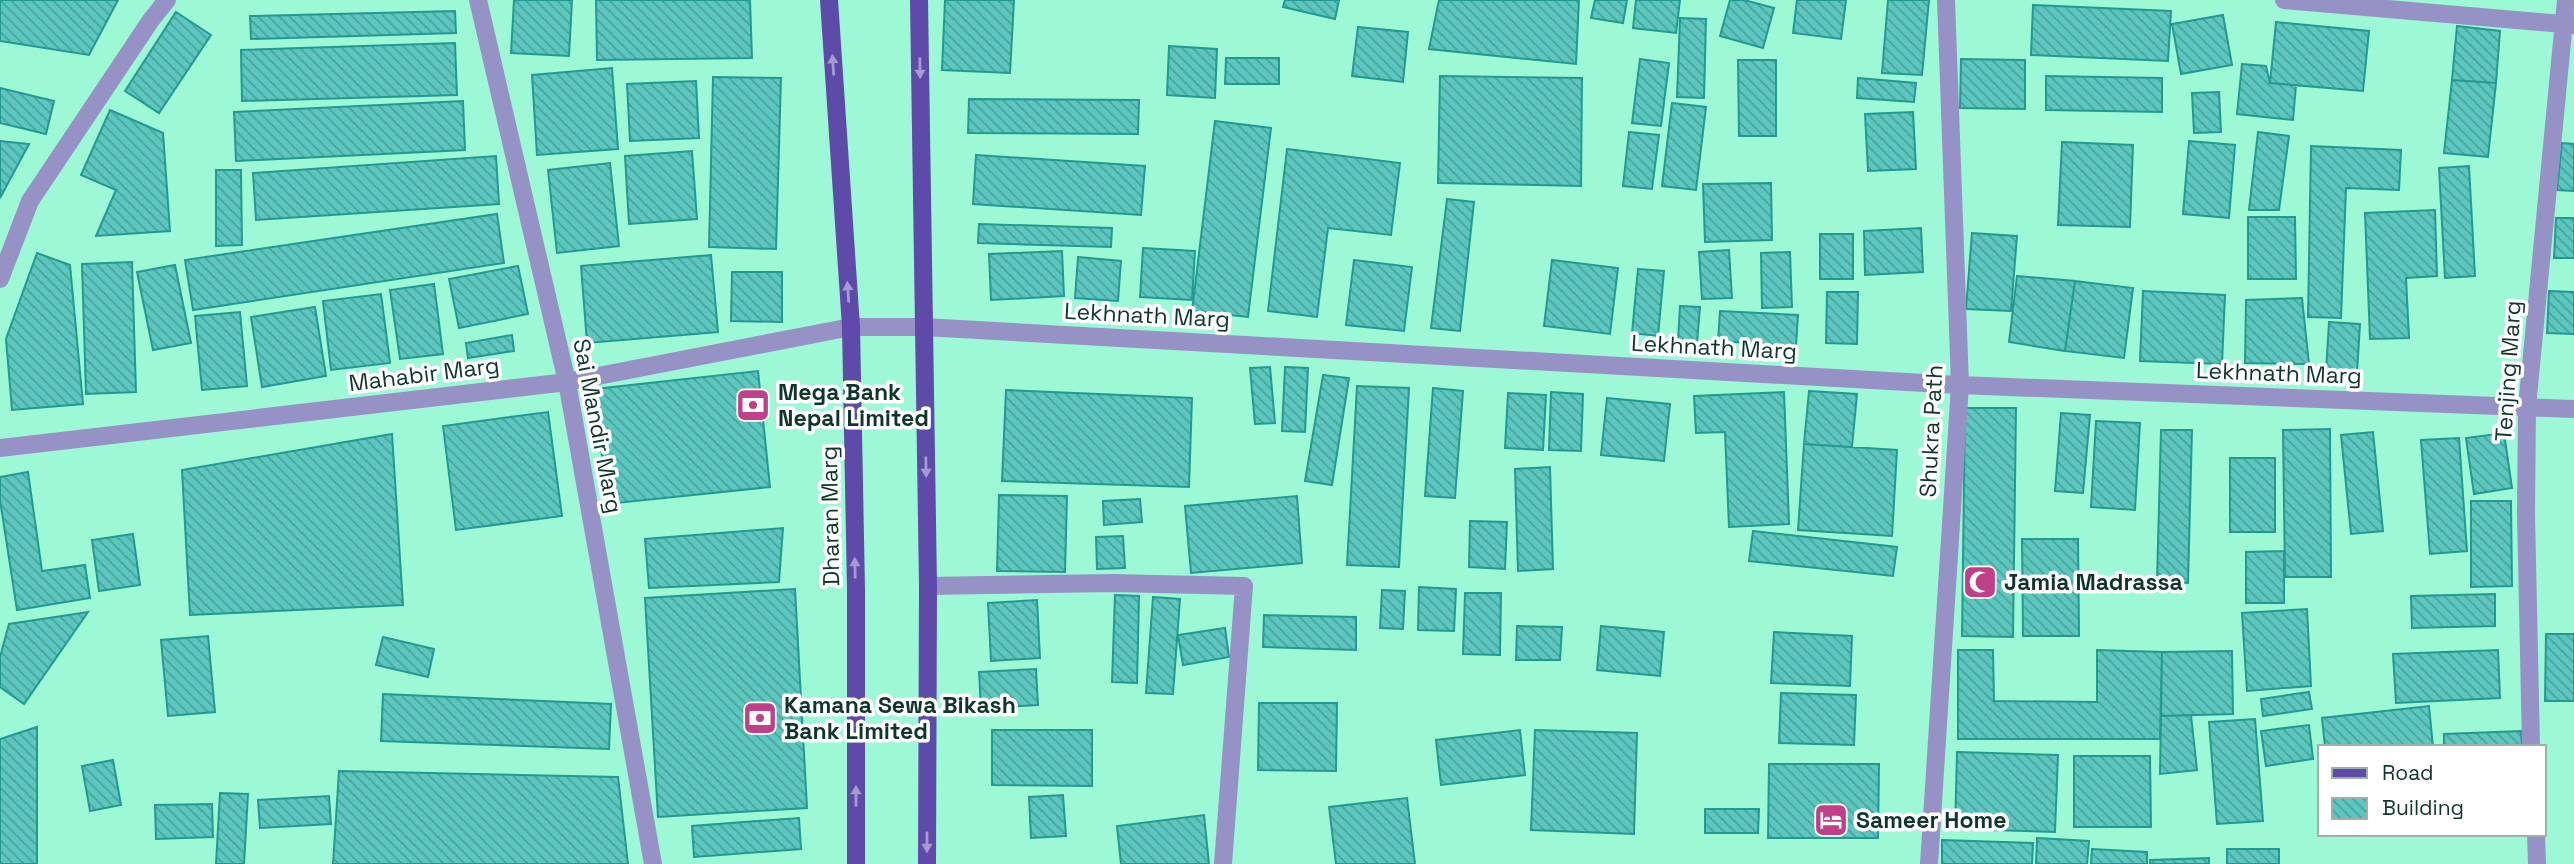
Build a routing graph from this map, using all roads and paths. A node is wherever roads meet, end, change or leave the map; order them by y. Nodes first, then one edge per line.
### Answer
1 (167, 0) edge
2 (478, 0) edge
3 (829, 0) edge
4 (919, 0) edge
5 (1946, 0) edge
6 (2284, 0) edge
7 (2566, 0) edge
8 (2569, 26) edge
9 (0, 279) edge
10 (851, 327) junction
11 (924, 327) junction
12 (566, 382) junction
13 (1960, 385) junction
14 (2527, 407) junction
15 (2574, 409) edge
16 (0, 448) edge
17 (928, 586) junction
18 (2531, 745) edge
19 (2536, 836) edge
20 (653, 864) edge
21 (856, 864) edge
22 (927, 864) edge
23 (1223, 864) edge
24 (1929, 864) edge
25 (2537, 864) edge

1 - 9 street
2 - 12 street, Sai Mandir Marg
10 -> 3 main road, Dharan Marg
4 -> 11 main road
5 - 13 street, Shukra Path
6 - 8 street
7 - 8 street, Tenjing Marg
8 - 14 street, Tenjing Marg
10 - 11 street, Lekhnath Marg
10 - 12 street, Mahabir Marg
21 -> 10 main road, Dharan Marg
11 - 13 street, Lekhnath Marg
11 -> 17 main road
12 - 16 street, Mahabir Marg
12 - 20 street, Sai Mandir Marg
13 - 14 street, Lekhnath Marg
13 - 24 street, Shukra Path
14 - 15 street, Lekhnath Marg
14 - 18 street, Tenjing Marg
17 -> 22 main road
17 - 23 street
19 - 25 street

